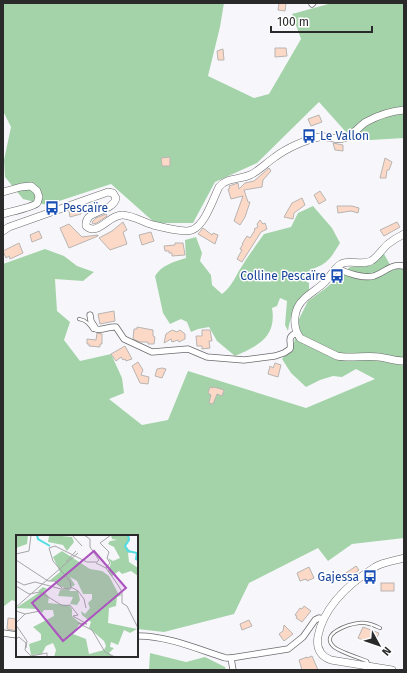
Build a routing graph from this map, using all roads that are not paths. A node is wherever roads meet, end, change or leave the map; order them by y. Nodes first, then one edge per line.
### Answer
1 (404, 110) edge
2 (3, 192) edge
3 (3, 214) edge
4 (3, 230) edge
5 (404, 234) edge
6 (404, 266) edge
7 (337, 268) junction
8 (90, 315) dead end
9 (79, 319) dead end
10 (96, 329) junction
11 (296, 332) junction
12 (404, 361) edge
13 (404, 558) edge
14 (323, 619) junction
15 (380, 628) dead end
16 (3, 633) edge
17 (16, 635) edge
18 (138, 636) edge
19 (231, 658) junction
20 (369, 667) junction
21 (233, 670) edge
22 (392, 670) edge

1 - 4 street
2 - 3 street
5 - 7 street
6 - 7 street
7 - 11 street
8 - 10 street
9 - 10 lane
10 - 11 street
11 - 12 street
13 - 14 street
14 - 19 street
14 - 20 street
15 - 20 lane
16 - 17 street
18 - 19 street
19 - 21 street
20 - 22 street

